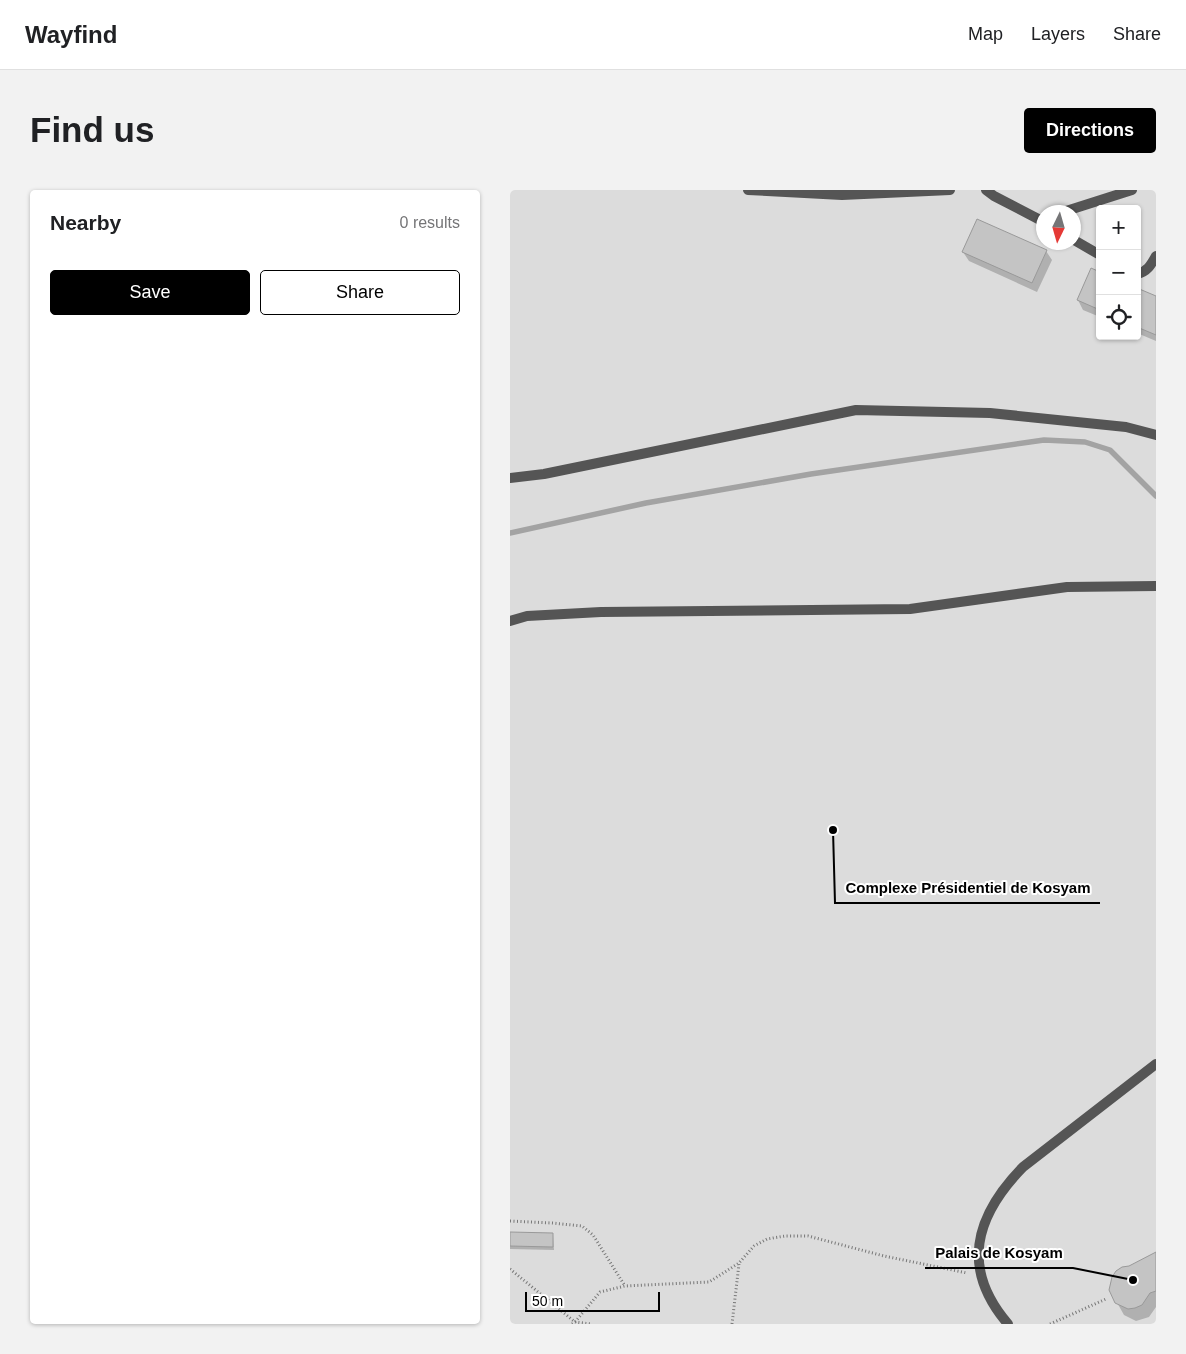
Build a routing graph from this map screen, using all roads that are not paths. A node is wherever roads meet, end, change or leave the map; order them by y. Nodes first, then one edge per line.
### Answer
1 (748, 190) edge
2 (950, 190) edge
3 (986, 190) edge
4 (1132, 190) edge
5 (1081, 206) edge
6 (1036, 217) edge
7 (1081, 244) edge
8 (1096, 253) edge
9 (1156, 256) edge
10 (1141, 273) edge
11 (1156, 436) edge
12 (510, 478) edge
13 (1156, 586) edge
14 (510, 622) edge
15 (1156, 1064) edge
16 (1008, 1324) edge

1 - 2 lane
3 - 6 lane
4 - 5 lane
7 - 8 lane
9 - 10 lane
11 - 12 lane
13 - 14 lane
15 - 16 lane

